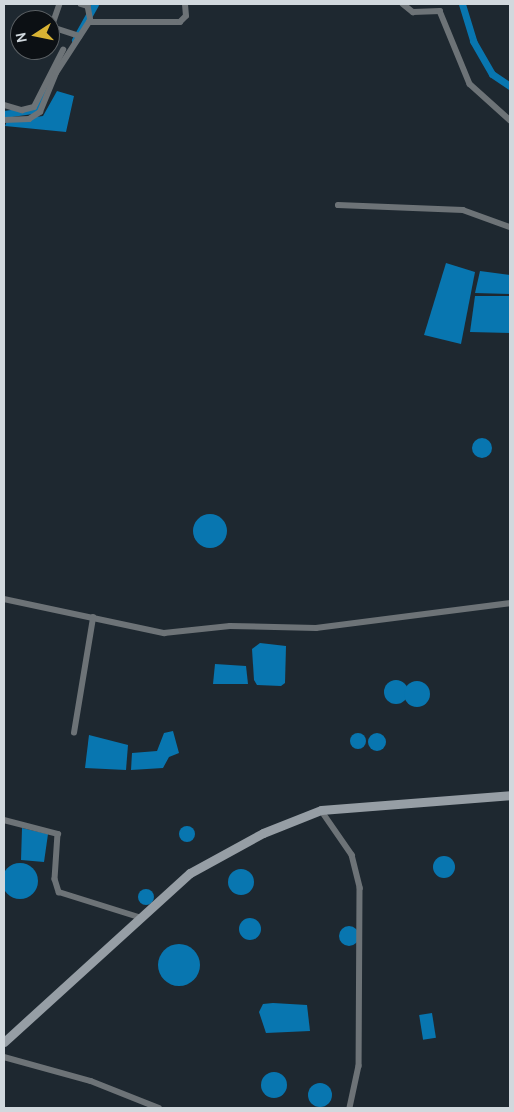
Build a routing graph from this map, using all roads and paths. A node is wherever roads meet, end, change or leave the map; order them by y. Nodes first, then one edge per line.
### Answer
1 (60, 4) edge
2 (81, 4) edge
3 (185, 4) edge
4 (404, 4) edge
5 (91, 21) junction
6 (80, 36) junction
7 (63, 50) dead end
8 (4, 105) edge
9 (4, 120) edge
10 (510, 120) edge
11 (338, 205) dead end
12 (510, 227) edge
13 (4, 599) edge
14 (510, 603) edge
15 (92, 618) junction
16 (74, 733) dead end
17 (510, 796) edge
18 (321, 810) junction
19 (4, 820) edge
20 (139, 917) junction
21 (4, 1042) edge
22 (4, 1057) edge
23 (159, 1108) edge
24 (350, 1108) edge

1 - 6 street
2 - 5 street
3 - 5 street
4 - 10 street
5 - 6 street
6 - 9 street
7 - 8 street
11 - 12 street
13 - 15 street
14 - 15 street
15 - 16 street
17 - 18 street
18 - 20 street
18 - 24 street
19 - 20 street
20 - 21 street
22 - 23 street

